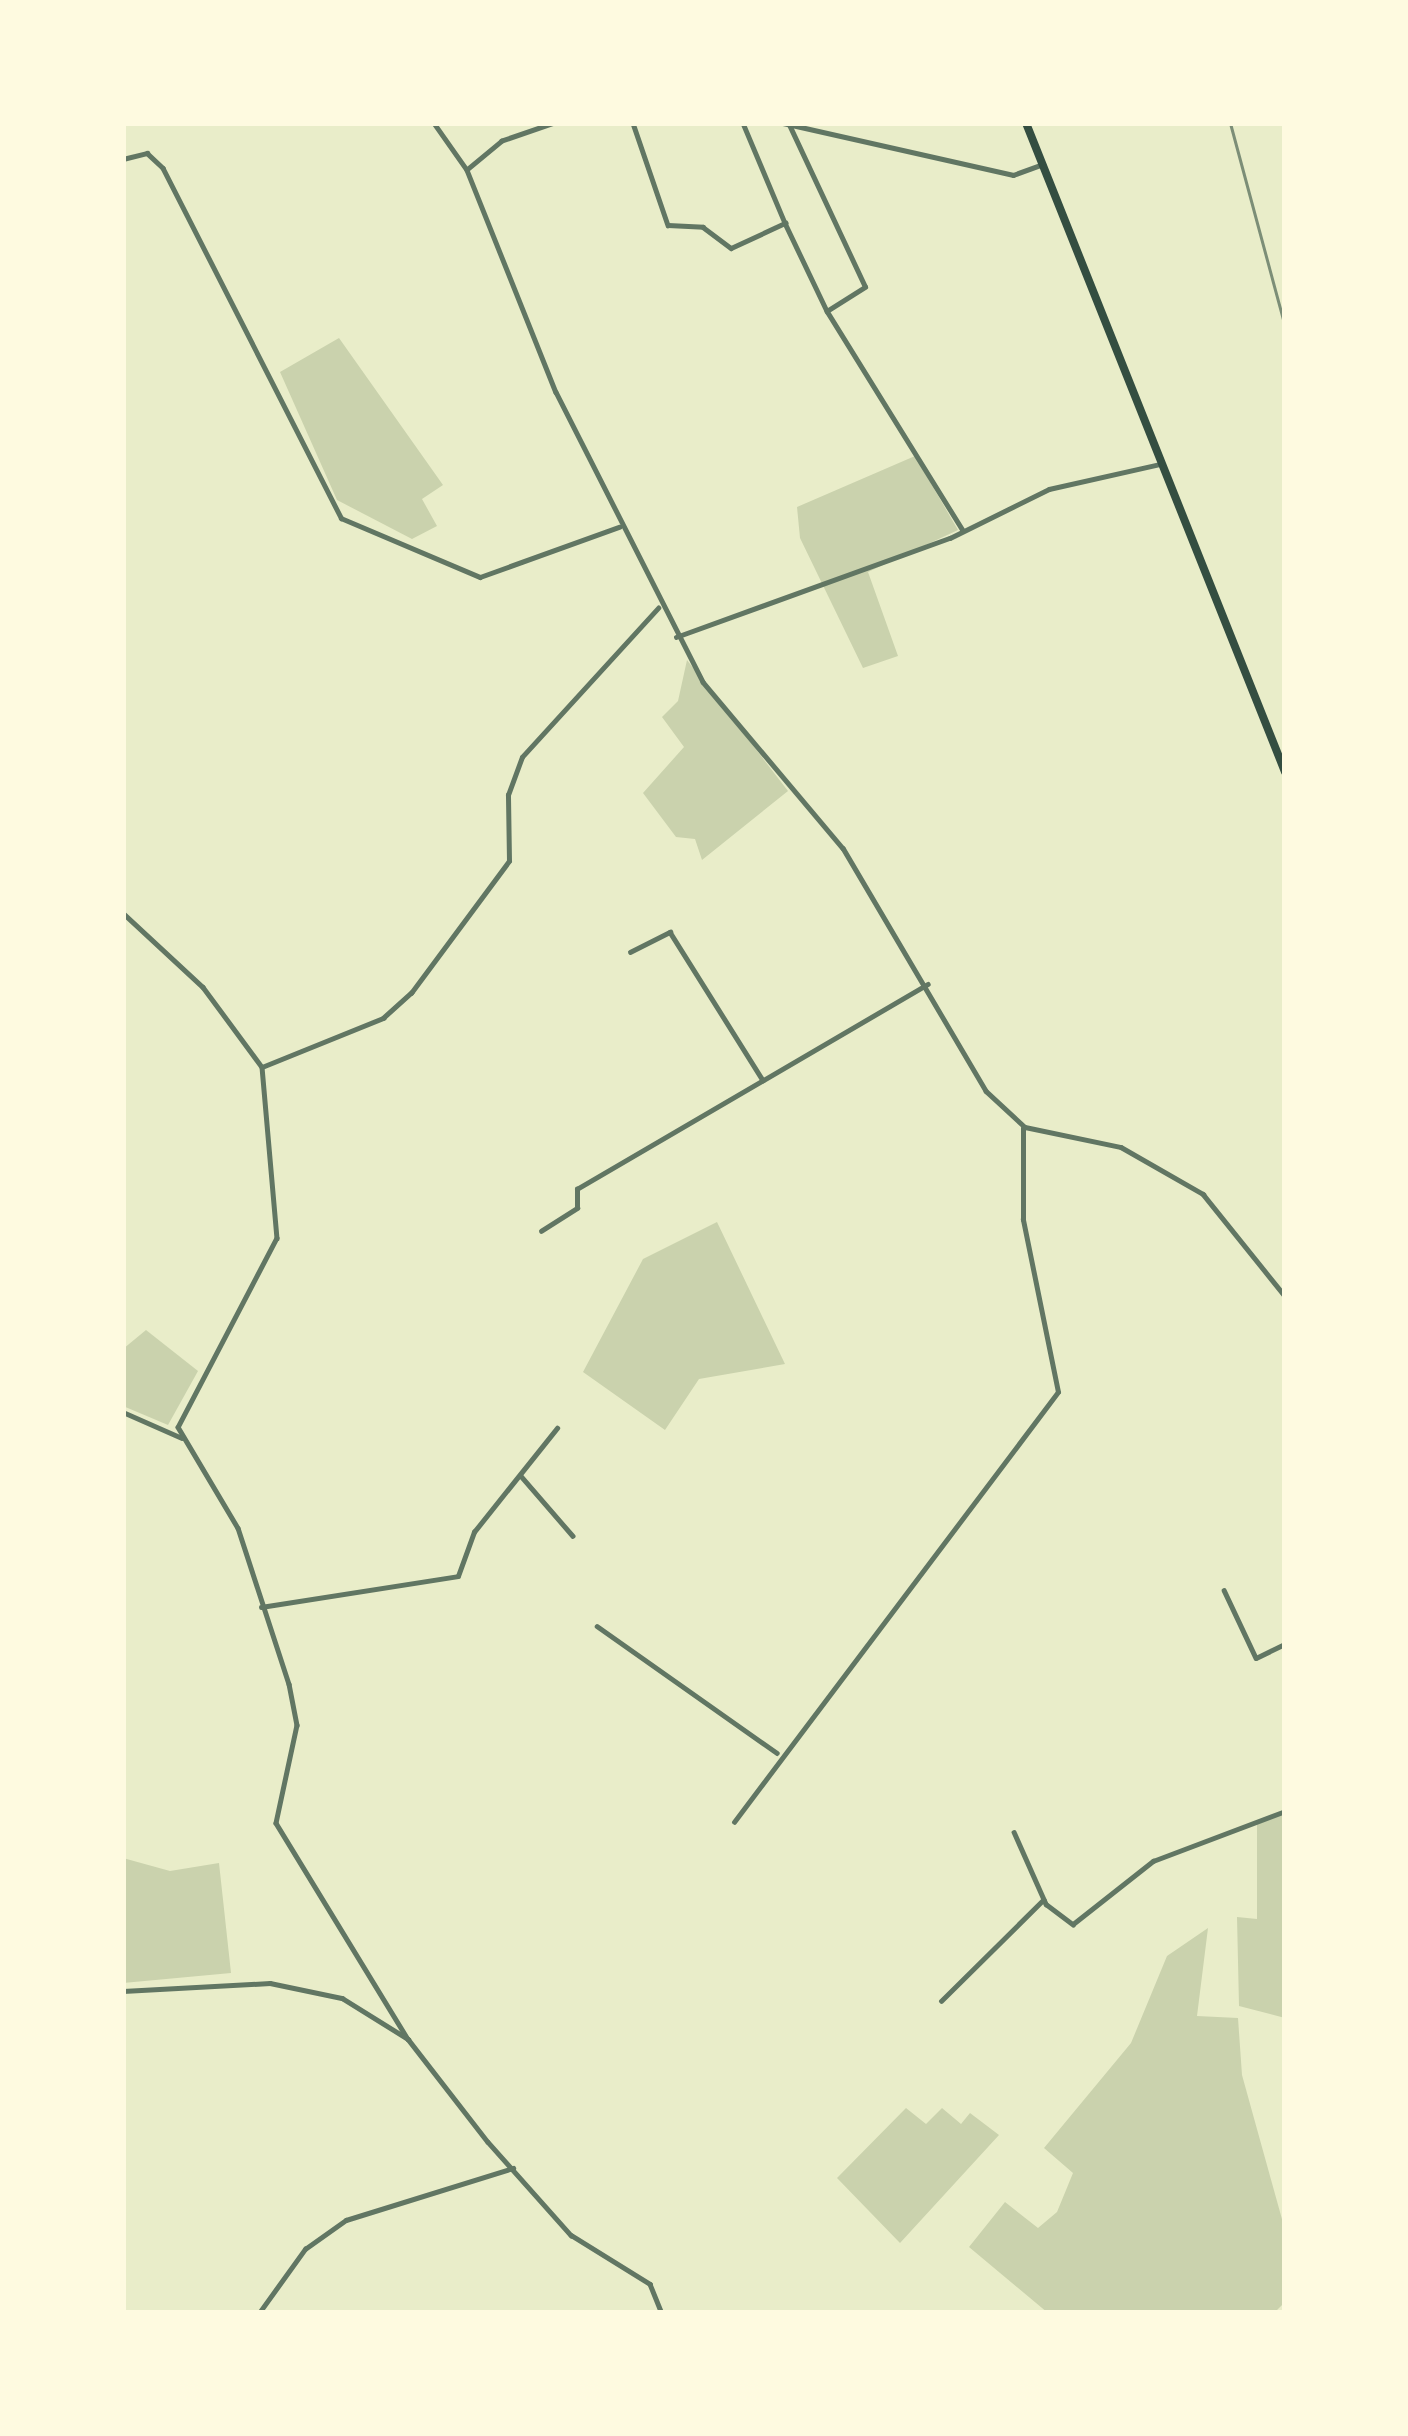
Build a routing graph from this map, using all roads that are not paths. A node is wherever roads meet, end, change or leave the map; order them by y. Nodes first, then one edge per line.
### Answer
1 (434, 123) edge
2 (554, 123) edge
3 (633, 123) edge
4 (743, 123) edge
5 (1026, 123) edge
6 (786, 124) edge
7 (123, 159) edge
8 (1043, 164) junction
9 (467, 170) junction
10 (785, 223) junction
11 (827, 310) junction
12 (1164, 463) junction
13 (619, 526) junction
14 (964, 530) junction
15 (658, 608) junction
16 (676, 637) junction
17 (1285, 772) edge
18 (123, 913) edge
19 (630, 952) dead end
20 (928, 983) junction
21 (262, 1067) junction
22 (763, 1080) junction
23 (1024, 1126) junction
24 (541, 1231) dead end
25 (1285, 1296) edge
26 (123, 1412) edge
27 (557, 1428) dead end
28 (182, 1438) junction
29 (520, 1476) junction
30 (573, 1536) dead end
31 (1224, 1590) dead end
32 (261, 1607) junction
33 (597, 1627) dead end
34 (1285, 1644) edge
35 (777, 1753) junction
36 (1285, 1811) edge
37 (734, 1822) dead end
38 (1015, 1832) dead end
39 (1043, 1900) junction
40 (123, 1991) edge
41 (941, 2001) dead end
42 (408, 2039) junction
43 (512, 2168) junction
44 (259, 2313) edge
45 (662, 2313) edge

1 - 9 street
2 - 9 street
3 - 10 street
4 - 10 street
5 - 8 main road
6 - 8 street
6 - 11 street
7 - 13 street
8 - 12 main road
9 - 13 street
10 - 11 street
11 - 14 street
12 - 14 street
12 - 17 main road
13 - 15 street
14 - 16 street
15 - 16 street
15 - 21 street
16 - 20 street
18 - 21 street
19 - 22 street
20 - 22 street
20 - 23 street
21 - 28 street
22 - 24 street
23 - 25 street
23 - 35 street
26 - 28 street
27 - 29 street
28 - 32 street
29 - 30 street
29 - 32 street
31 - 34 street
32 - 42 street
33 - 35 street
35 - 37 street
36 - 39 street
38 - 39 street
39 - 41 street
40 - 42 street
42 - 43 street
43 - 44 street
43 - 45 street

